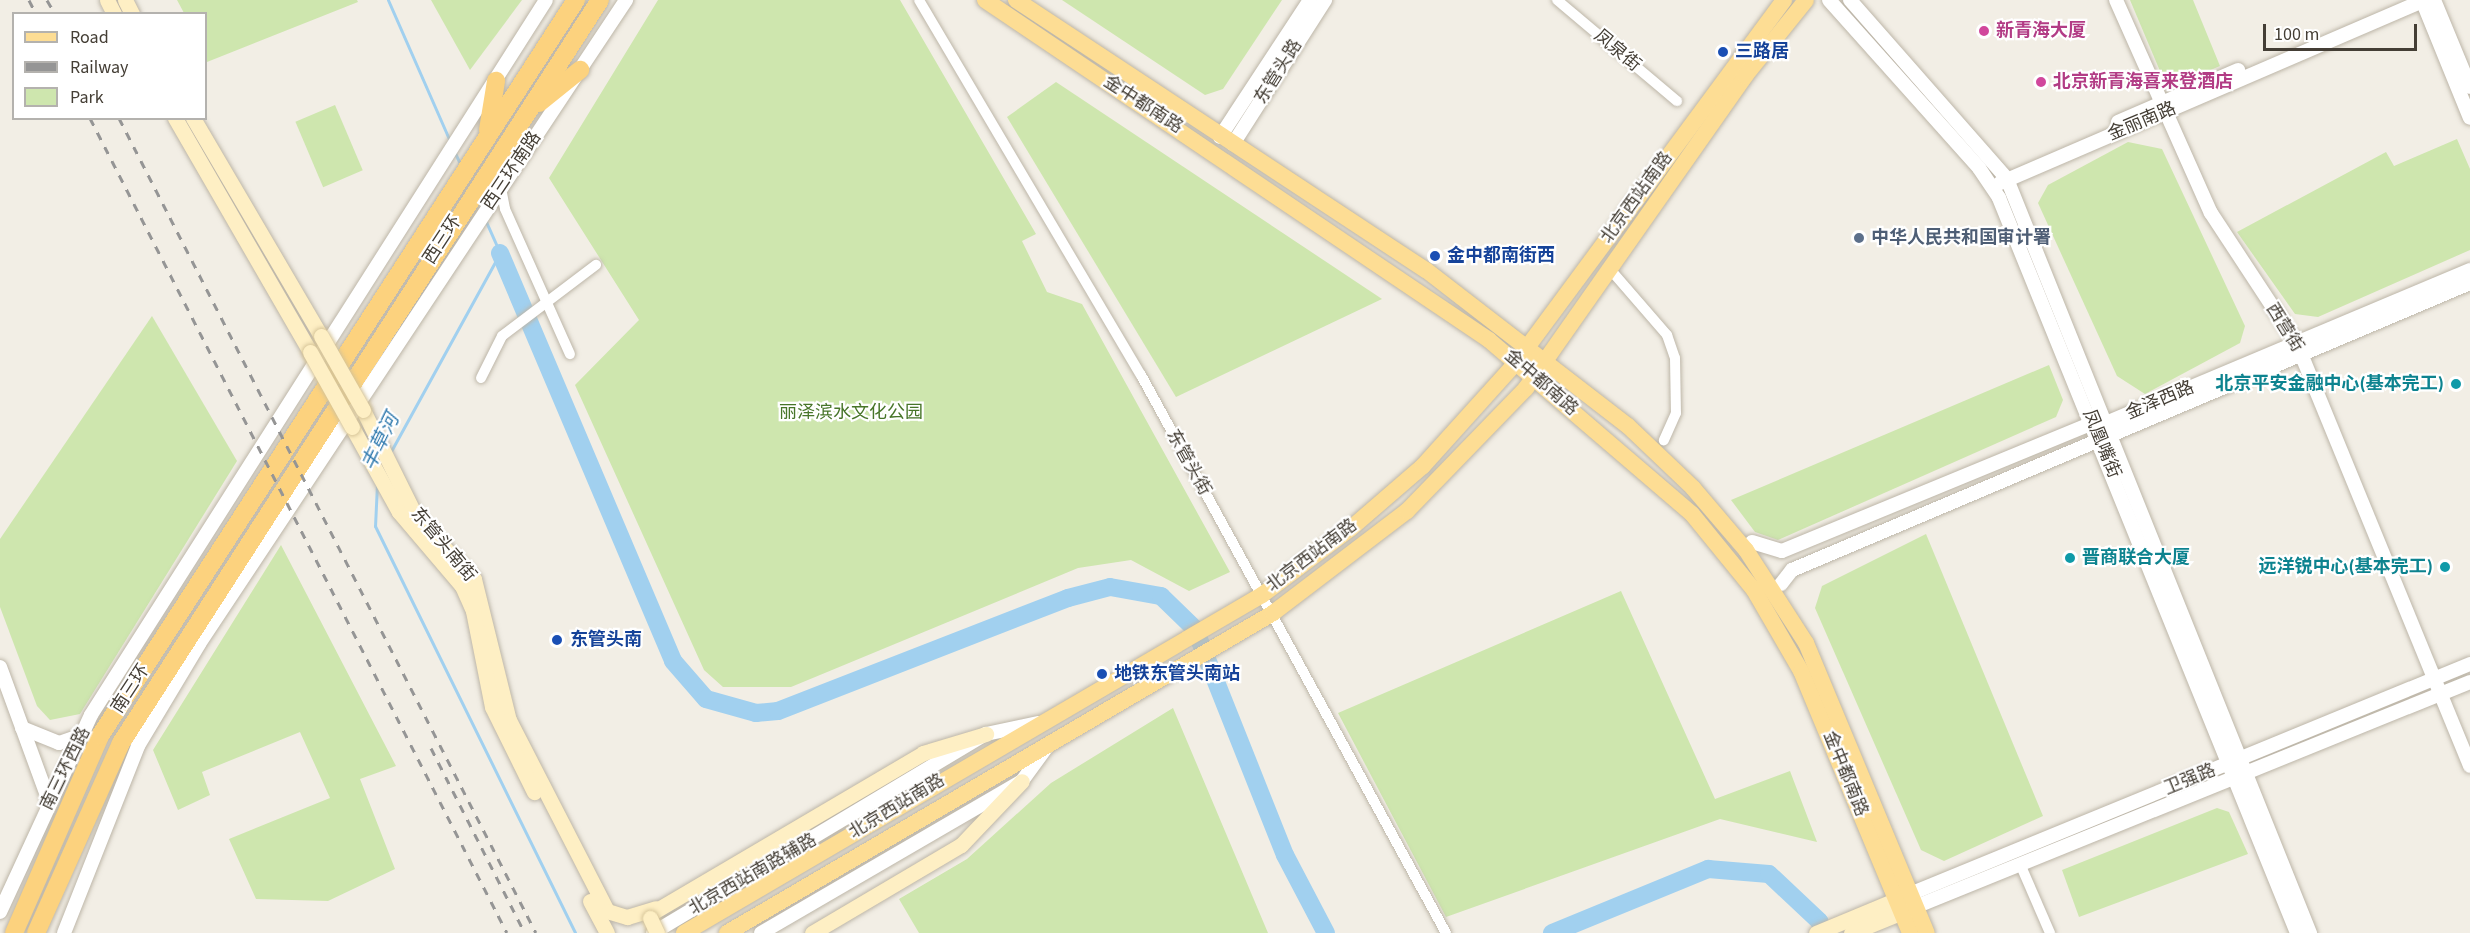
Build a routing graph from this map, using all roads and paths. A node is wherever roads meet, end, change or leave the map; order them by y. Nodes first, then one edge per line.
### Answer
1 (546, 0) edge
2 (576, 0) edge
3 (600, 0) edge
4 (626, 0) edge
5 (919, 0) edge
6 (985, 0) edge
7 (1016, 0) edge
8 (1311, 0) edge
9 (1324, 0) edge
10 (1557, 0) edge
11 (1785, 0) edge
12 (1806, 0) edge
13 (1829, 0) edge
14 (1850, 0) edge
15 (2116, 0) edge
16 (2403, 0) edge
17 (2423, 0) edge
18 (2434, 0) edge
19 (580, 69) junction
20 (496, 81) junction
21 (2470, 87) edge
22 (1677, 101) dead end
23 (2161, 109) junction
24 (526, 113) junction
25 (2470, 118) edge
26 (176, 120) edge
27 (194, 120) edge
28 (487, 137) junction
29 (1227, 141) junction
30 (2005, 176) junction
31 (1990, 183) junction
32 (501, 188) junction
33 (596, 265) dead end
34 (1609, 268) junction
35 (2470, 270) edge
36 (2470, 283) edge
37 (546, 299) junction
38 (1528, 346) junction
39 (2299, 350) junction
40 (570, 354) dead end
41 (1546, 360) junction
42 (1516, 361) junction
43 (1535, 377) junction
44 (481, 378) dead end
45 (2102, 431) junction
46 (1664, 440) dead end
47 (277, 461) joint
48 (287, 480) joint
49 (390, 481) junction
50 (1752, 542) dead end
51 (1781, 584) dead end
52 (1262, 595) junction
53 (1273, 613) junction
54 (2470, 664) edge
55 (0, 667) edge
56 (2435, 681) junction
57 (2470, 682) edge
58 (2441, 696) junction
59 (1043, 722) junction
60 (22, 728) junction
61 (986, 734) junction
62 (82, 735) junction
63 (1052, 740) junction
64 (2234, 762) junction
65 (2470, 766) edge
66 (2240, 777) junction
67 (1022, 782) junction
68 (49, 801) junction
69 (2021, 866) junction
70 (1906, 903) junction
71 (0, 912) edge
72 (44, 912) junction
73 (654, 923) edge
74 (1852, 928) edge
75 (14, 933) edge
76 (36, 933) edge
77 (44, 933) edge
78 (63, 933) edge
79 (607, 933) edge
80 (684, 933) edge
81 (727, 933) edge
82 (761, 933) edge
83 (812, 933) edge
84 (1446, 933) edge
85 (1816, 933) edge
86 (1910, 933) edge
87 (1927, 933) edge
88 (2050, 933) edge
89 (2297, 933) edge
90 (2310, 933) edge

1 - 20 street
2 - 28 highway, 西三环
3 - 24 highway, 西三环
4 - 19 street, 西三环南路
5 - 52 street, 东管头街
6 - 42 main road, 金中都南路
7 - 29 main road, 金中都南路
8 - 29 street, 东管头路
9 - 29 street, 东管头路
10 - 22 street, 凤泉街
11 - 38 main road, 北京西站南路
12 - 34 main road, 北京西站南路
13 - 31 street, 凤凰嘴街
14 - 30 street, 凤凰嘴街
15 - 23 street, 西营街
16 - 23 street, 金丽南路
17 - 23 street, 金丽南路
17 - 25 street
18 - 21 street
19 - 24 highway
19 - 32 street, 西三环南路
20 - 28 highway
20 - 62 street, 南三环西路
23 - 30 street, 金丽南路
23 - 39 street, 西营街
24 - 48 highway, 西三环
26 - 49 main road, 东管头南街, bridge
27 - 49 main road, 东管头南街, bridge
28 - 47 highway, 西三环
29 - 38 main road, 金中都南路
30 - 31 street, 金丽南路
30 - 45 street, 凤凰嘴街
31 - 45 street, 凤凰嘴街
32 - 37 street
32 - 78 street, 西三环南路
33 - 37 street
34 - 41 main road, 北京西站南路
34 - 46 street
35 - 39 street, 金泽西路
36 - 39 street, 金泽西路
37 - 40 street
37 - 44 street
38 - 41 main road, 金中都南路
38 - 42 main road, 北京西站南路
39 - 45 street, 金泽西路
39 - 56 street, 西营街
41 - 43 main road, 北京西站南路
41 - 70 main road, 金中都南路
42 - 43 main road, 金中都南路
42 - 52 main road, 北京西站南路
43 - 53 main road, 北京西站南路
43 - 70 main road, 金中都南路
45 - 50 street, 金泽西路
45 - 51 street, 金泽西路
45 - 64 street, 凤凰嘴街
47 - 75 highway, 南三环
48 - 72 highway, 南三环
49 - 73 main road, 东管头南街
49 - 79 main road, 东管头南街
52 - 53 street, 东管头街
52 - 59 main road, 北京西站南路
53 - 63 main road, 北京西站南路
53 - 84 street, 东管头街
54 - 56 street, 卫强路
55 - 60 street
56 - 58 street, 西营街
56 - 64 street, 卫强路
57 - 58 street, 卫强路
58 - 65 street, 西营街
58 - 66 street, 卫强路
59 - 61 street, 北京西站南路辅路
59 - 80 main road, 北京西站南路
60 - 62 street
60 - 68 street
61 - 73 street, 北京西站南路辅路
61 - 73 main road, 东管头南街
62 - 68 street, 南三环西路
63 - 67 street
63 - 81 main road, 北京西站南路
64 - 66 street, 凤凰嘴街
64 - 70 street, 卫强路
66 - 69 street, 卫强路
66 - 89 street, 凤凰嘴街
66 - 90 street, 凤凰嘴街
67 - 82 street
67 - 83 main road
68 - 71 street, 南三环西路
69 - 70 street, 卫强路
69 - 88 street
70 - 74 main road
70 - 86 main road, 金中都南路
70 - 87 main road, 金中都南路
72 - 76 highway, 南三环
72 - 77 highway
74 - 85 main road

